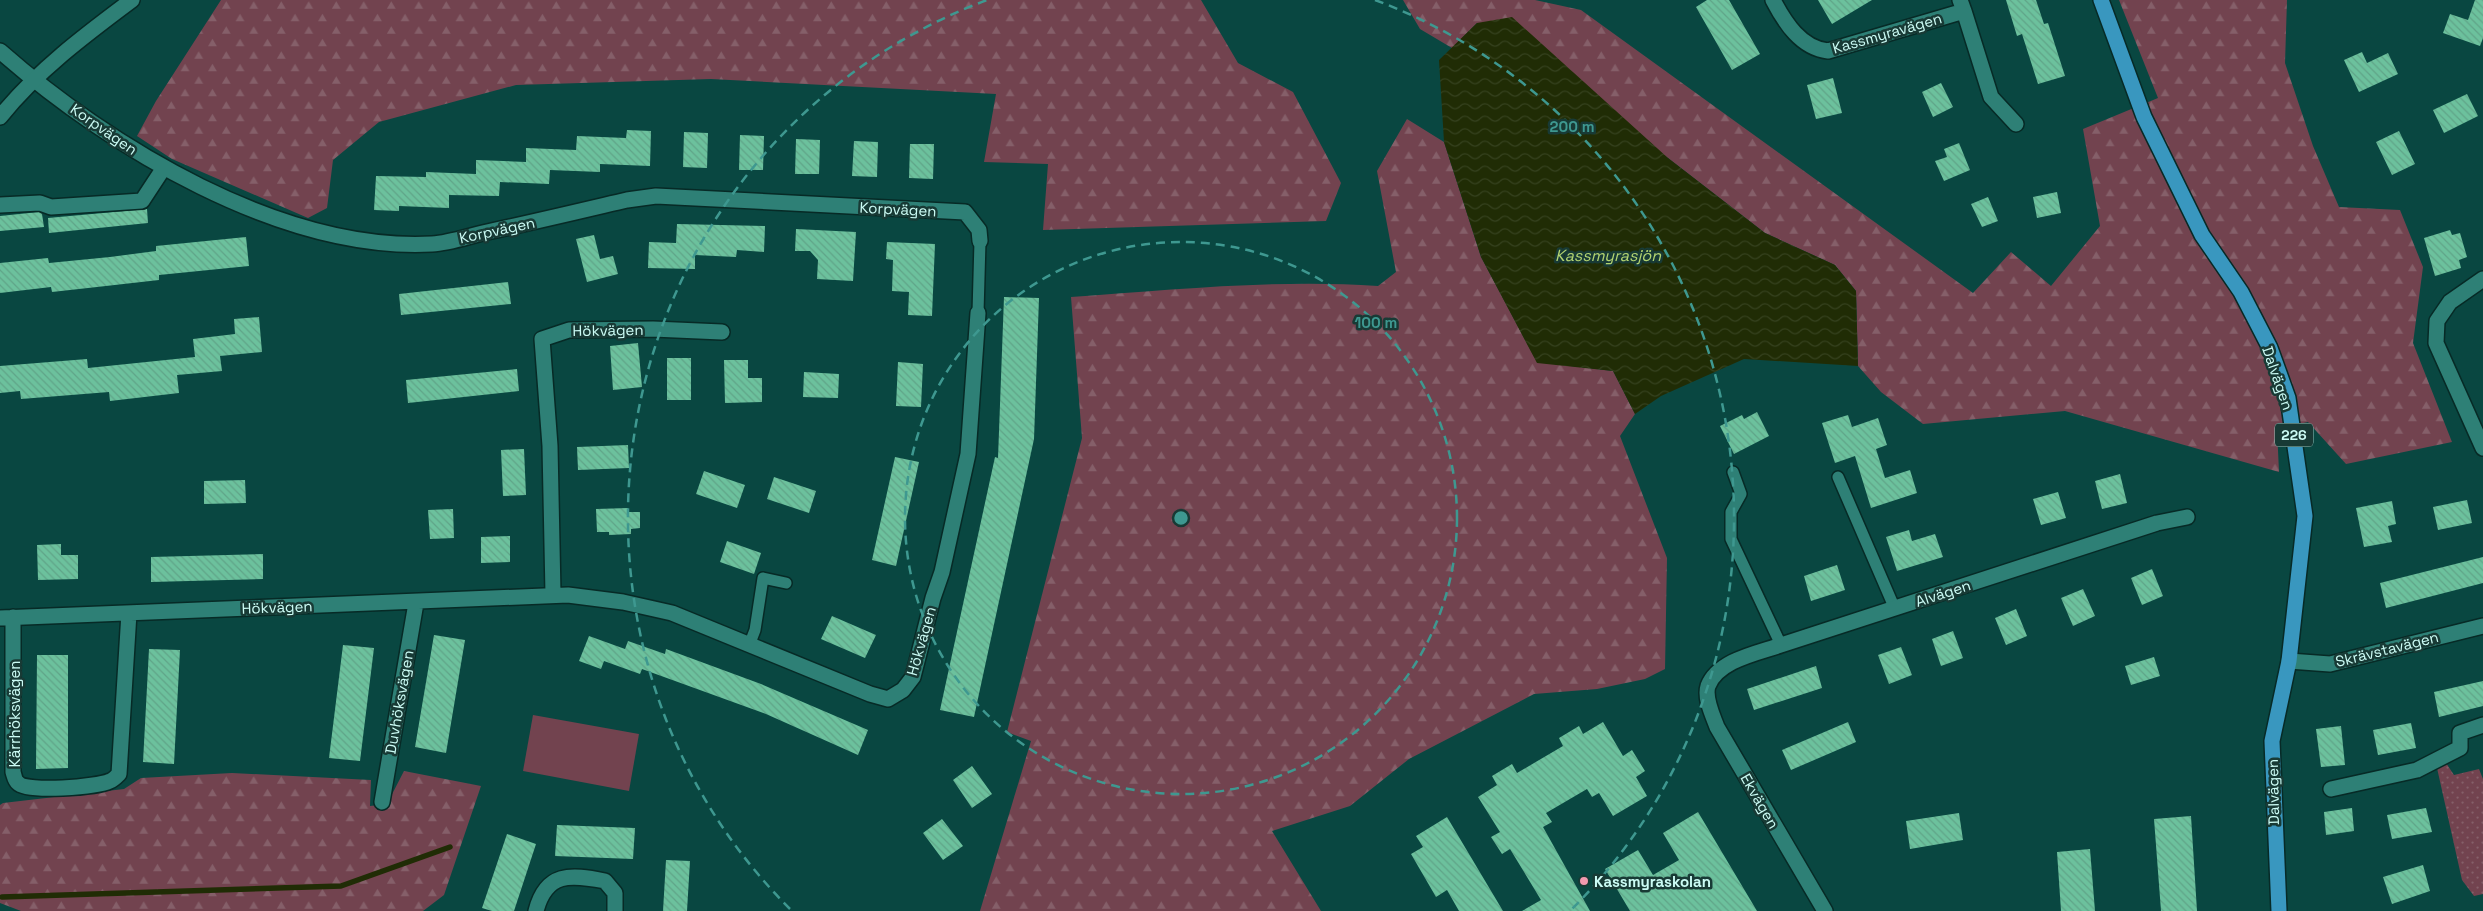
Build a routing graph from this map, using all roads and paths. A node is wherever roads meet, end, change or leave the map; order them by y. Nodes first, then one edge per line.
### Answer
1 (132, 0) edge
2 (1774, 0) edge
3 (2100, 0) edge
4 (1962, 5) edge
5 (0, 51) edge
6 (34, 80) junction
7 (0, 117) edge
8 (2016, 124) dead end
9 (163, 169) junction
10 (0, 205) edge
11 (980, 240) joint
12 (2483, 279) edge
13 (978, 313) joint
14 (722, 332) dead end
15 (2483, 448) edge
16 (1733, 472) dead end
17 (1838, 477) dead end
18 (2187, 517) dead end
19 (786, 583) dead end
20 (553, 594) junction
21 (416, 603) junction
22 (1895, 609) junction
23 (129, 613) junction
24 (7, 617) edge
25 (2483, 626) edge
26 (750, 643) junction
27 (1780, 645) junction
28 (2289, 661) junction
29 (1708, 687) joint
30 (2483, 725) edge
31 (2331, 789) dead end
32 (382, 802) dead end
33 (536, 911) edge
34 (615, 911) edge
35 (1825, 911) edge
36 (2279, 911) edge

1 - 6 street
2 - 4 street, Kassmyravägen
3 - 28 main road, Dalvägen / 226
4 - 8 street, Kassmyravägen
5 - 6 street, Korpvägen
6 - 7 street
6 - 9 street, Korpvägen
9 - 10 street
9 - 11 street, Korpvägen
11 - 13 lane
12 - 15 street
13 - 26 street, Hökvägen
14 - 20 street, Hökvägen
16 - 27 lane
17 - 22 lane
18 - 22 street, Alvägen
19 - 26 lane
20 - 21 street, Hökvägen
20 - 26 street, Hökvägen
21 - 23 street, Hökvägen
21 - 32 street, Duvhöksvägen
22 - 27 street, Alvägen
23 - 24 street, Hökvägen
23 - 24 street, Kärrhöksvägen
25 - 28 street, Skrävstavägen
27 - 29 street, Alvägen
28 - 36 main road, Dalvägen / 226
29 - 35 street, Ekvägen
30 - 31 street
33 - 34 street

